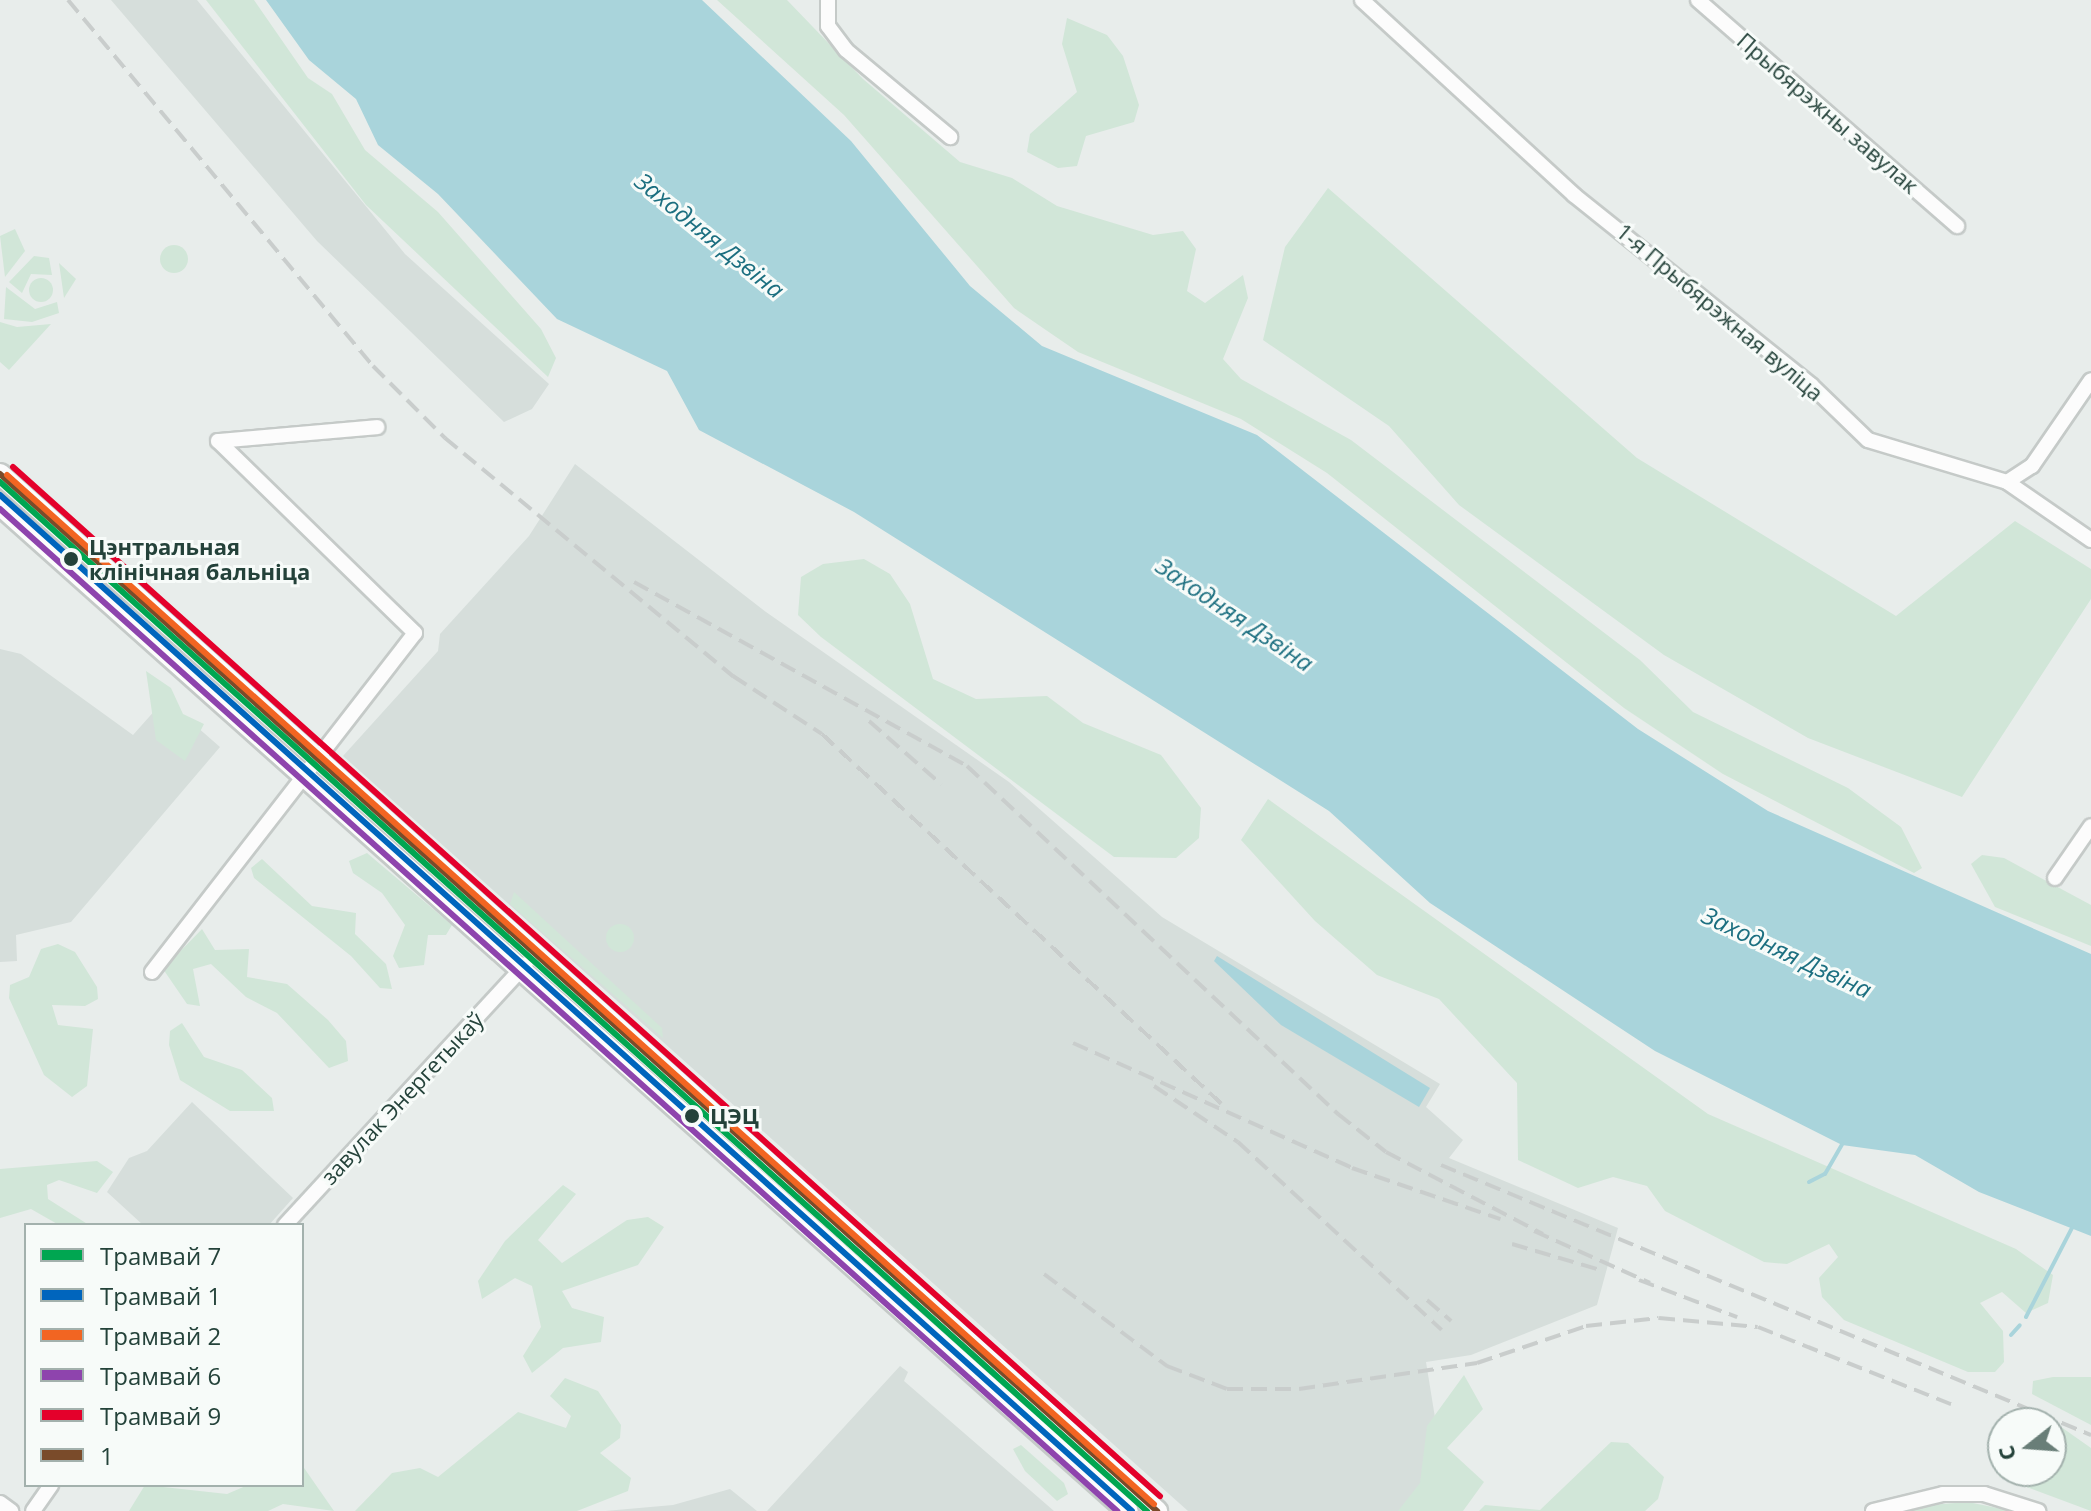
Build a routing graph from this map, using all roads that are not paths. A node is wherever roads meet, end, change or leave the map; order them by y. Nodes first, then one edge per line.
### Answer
1 (828, 0) edge
2 (1362, 0) edge
3 (1698, 0) edge
4 (950, 137) dead end
5 (1957, 226) dead end
6 (2091, 380) edge
7 (377, 427) dead end
8 (0, 474) edge
9 (2007, 482) junction
10 (0, 505) edge
11 (2091, 540) edge
12 (320, 763) junction
13 (307, 780) junction
14 (2091, 826) edge
15 (2055, 878) dead end
16 (535, 953) junction
17 (520, 970) junction
18 (152, 972) dead end
19 (651, 1056) junction
20 (635, 1074) junction
21 (287, 1223) edge
22 (50, 1487) edge
23 (0, 1503) edge
24 (11, 1511) edge
25 (33, 1511) edge
26 (1128, 1511) edge
27 (1157, 1511) edge
28 (1873, 1511) edge
29 (2038, 1511) edge

1 - 4 street
2 - 9 street, 1-я Прыбярэжная вуліца
3 - 5 street, Прыбярэжны завулак
6 - 9 street
7 - 12 street
8 - 12 main road
9 - 11 street, 1-я Прыбярэжная вуліца
10 - 13 main road
12 - 13 street
12 - 16 main road
13 - 17 main road
13 - 18 street
14 - 15 street
16 - 17 street, завулак Энергетыкаў
16 - 19 main road
17 - 20 main road
17 - 21 street, завулак Энергетыкаў
19 - 20 street
19 - 27 main road
20 - 26 main road
22 - 25 street
23 - 24 street
28 - 29 street

